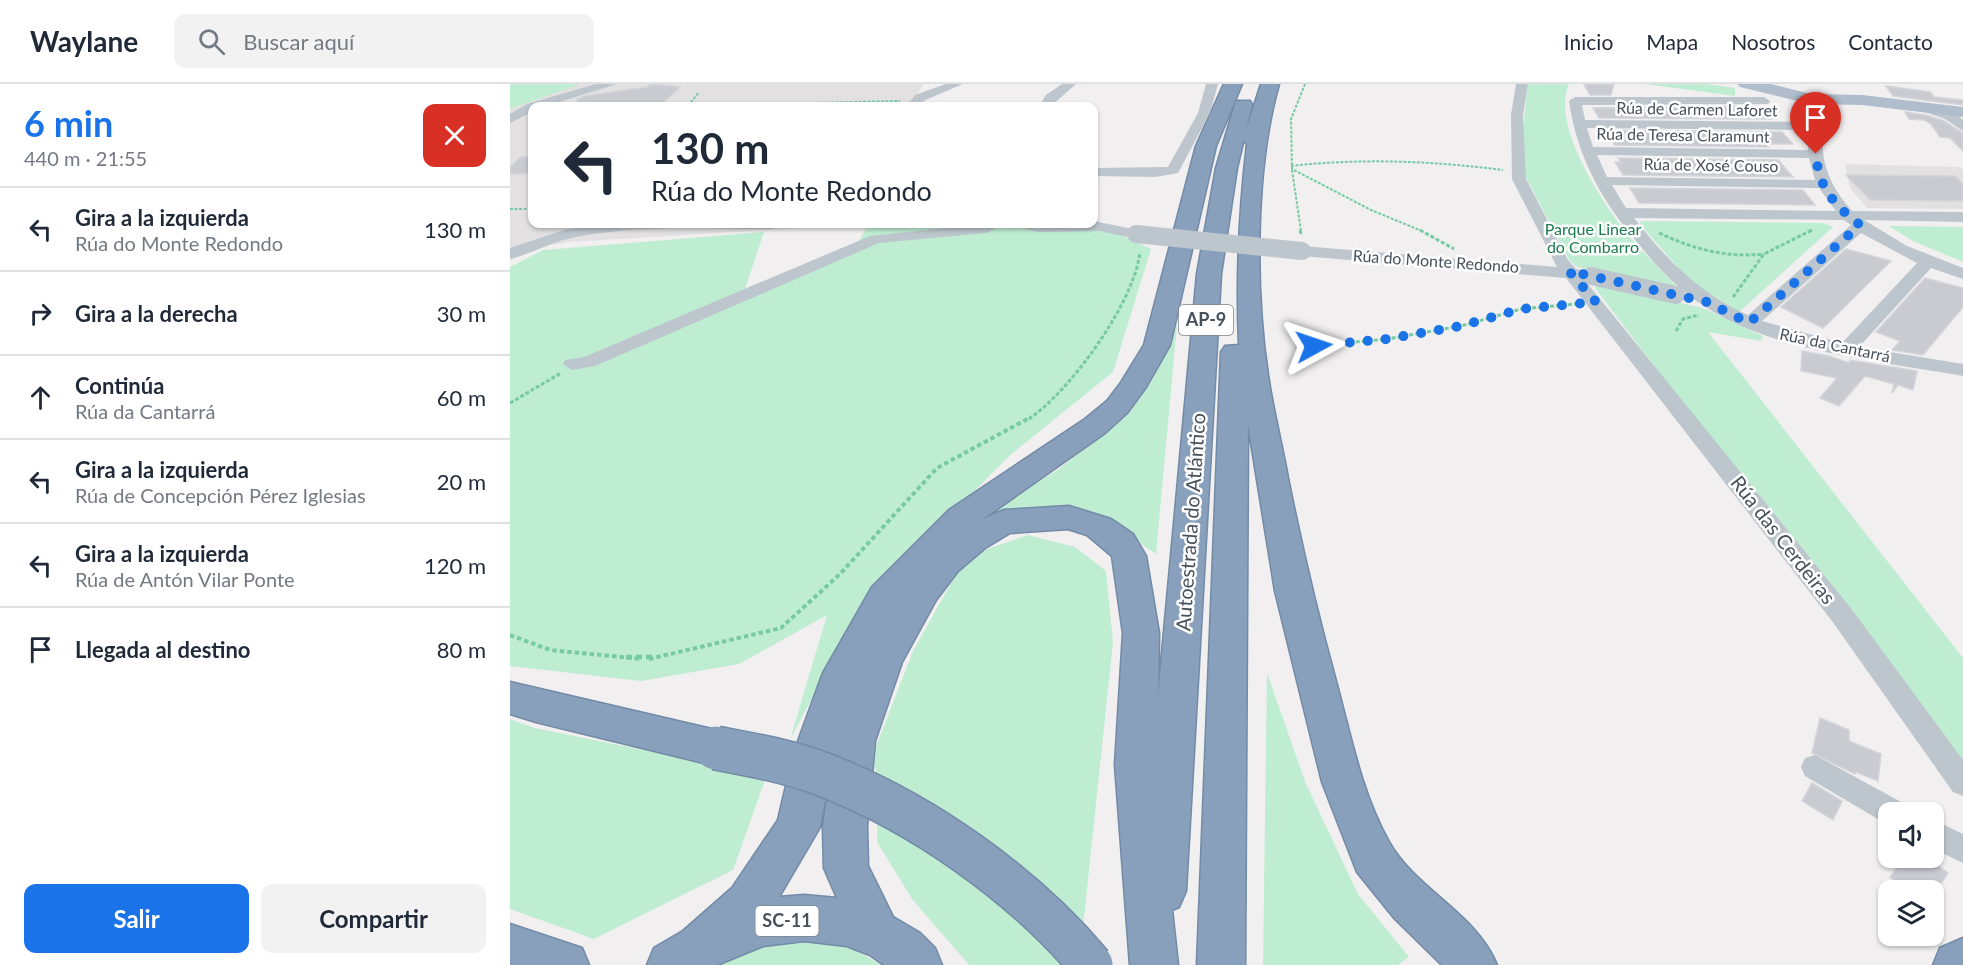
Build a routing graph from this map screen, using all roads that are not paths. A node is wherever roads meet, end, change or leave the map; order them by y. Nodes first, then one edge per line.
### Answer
1 (611, 84) edge
2 (957, 84) edge
3 (1070, 84) edge
4 (1212, 84) edge
5 (1233, 84) edge
6 (1270, 84) edge
7 (1522, 84) edge
8 (1745, 84) edge
9 (1771, 84) edge
10 (1812, 84) edge
11 (1794, 90) edge
12 (1829, 96) junction
13 (917, 101) edge
14 (1255, 101) edge
15 (1764, 101) dead end
16 (548, 102) edge
17 (1048, 102) edge
18 (528, 110) edge
19 (1960, 113) edge
20 (510, 119) edge
21 (1578, 124) junction
22 (1814, 126) junction
23 (1963, 127) edge
24 (1586, 151) junction
25 (1816, 154) junction
26 (1098, 172) edge
27 (1601, 181) junction
28 (1821, 184) junction
29 (1622, 213) junction
30 (1963, 217) edge
31 (1854, 220) junction
32 (1098, 226) edge
33 (607, 228) edge
34 (986, 228) edge
35 (510, 254) edge
36 (1928, 261) junction
37 (1569, 271) junction
38 (1963, 274) edge
39 (1707, 308) junction
40 (1749, 323) junction
41 (1847, 349) junction
42 (572, 364) road end
43 (1960, 365) edge
44 (510, 698) edge
45 (1815, 767) dead end
46 (1963, 783) edge
47 (1878, 804) edge
48 (1944, 839) edge
49 (1963, 849) edge
50 (875, 931) junction
51 (510, 948) edge
52 (686, 956) edge
53 (1473, 957) edge
54 (1963, 962) edge
55 (566, 965) edge
56 (918, 965) edge
57 (1091, 965) edge
58 (1156, 965) edge
59 (1221, 965) edge
60 (1957, 965) edge

1 - 16 street
2 - 13 street
3 - 17 street
4 - 26 street
5 - 52 highway
6 - 14 highway, Autoestrada do Atlántico / AP-9
7 - 37 street
8 - 11 main road
9 - 11 main road
10 - 12 main road
11 - 12 main road
11 - 22 street
12 - 19 main road
12 - 19 main road
12 - 22 street
14 - 53 highway
14 - 58 highway, Autoestrada do Atlántico / AP-9
14 - 59 highway, Autoestrada do Atlántico / AP-9
15 - 21 street, Rúa da Cantarrá
18 - 20 street
19 - 23 street
21 - 22 street, Rúa de Carmen Laforet
21 - 24 street, Rúa da Cantarrá
22 - 25 street
24 - 25 street, Rúa de Teresa Claramunt
24 - 27 street, Rúa da Cantarrá
25 - 28 street
27 - 28 street, Rúa de Xosé Couso
27 - 29 street, Rúa da Cantarrá
28 - 31 street
29 - 31 street
29 - 39 street, Rúa da Cantarrá
30 - 31 street
31 - 36 street
31 - 40 street
32 - 37 street, Rúa do Monte Redondo, bridge
33 - 35 street
34 - 42 street
36 - 38 street
36 - 41 street
37 - 39 street, Rúa do Monte Redondo, bridge
37 - 46 street, Rúa das Cerdeiras
39 - 40 street, Rúa da Cantarrá
40 - 41 street, Rúa da Cantarrá
41 - 43 street, Rúa da Cantarrá
44 - 57 highway, bridge
45 - 47 street
48 - 49 street
50 - 52 highway, SC-11
50 - 56 highway, SC-11
50 - 58 highway
51 - 55 highway
54 - 60 highway

